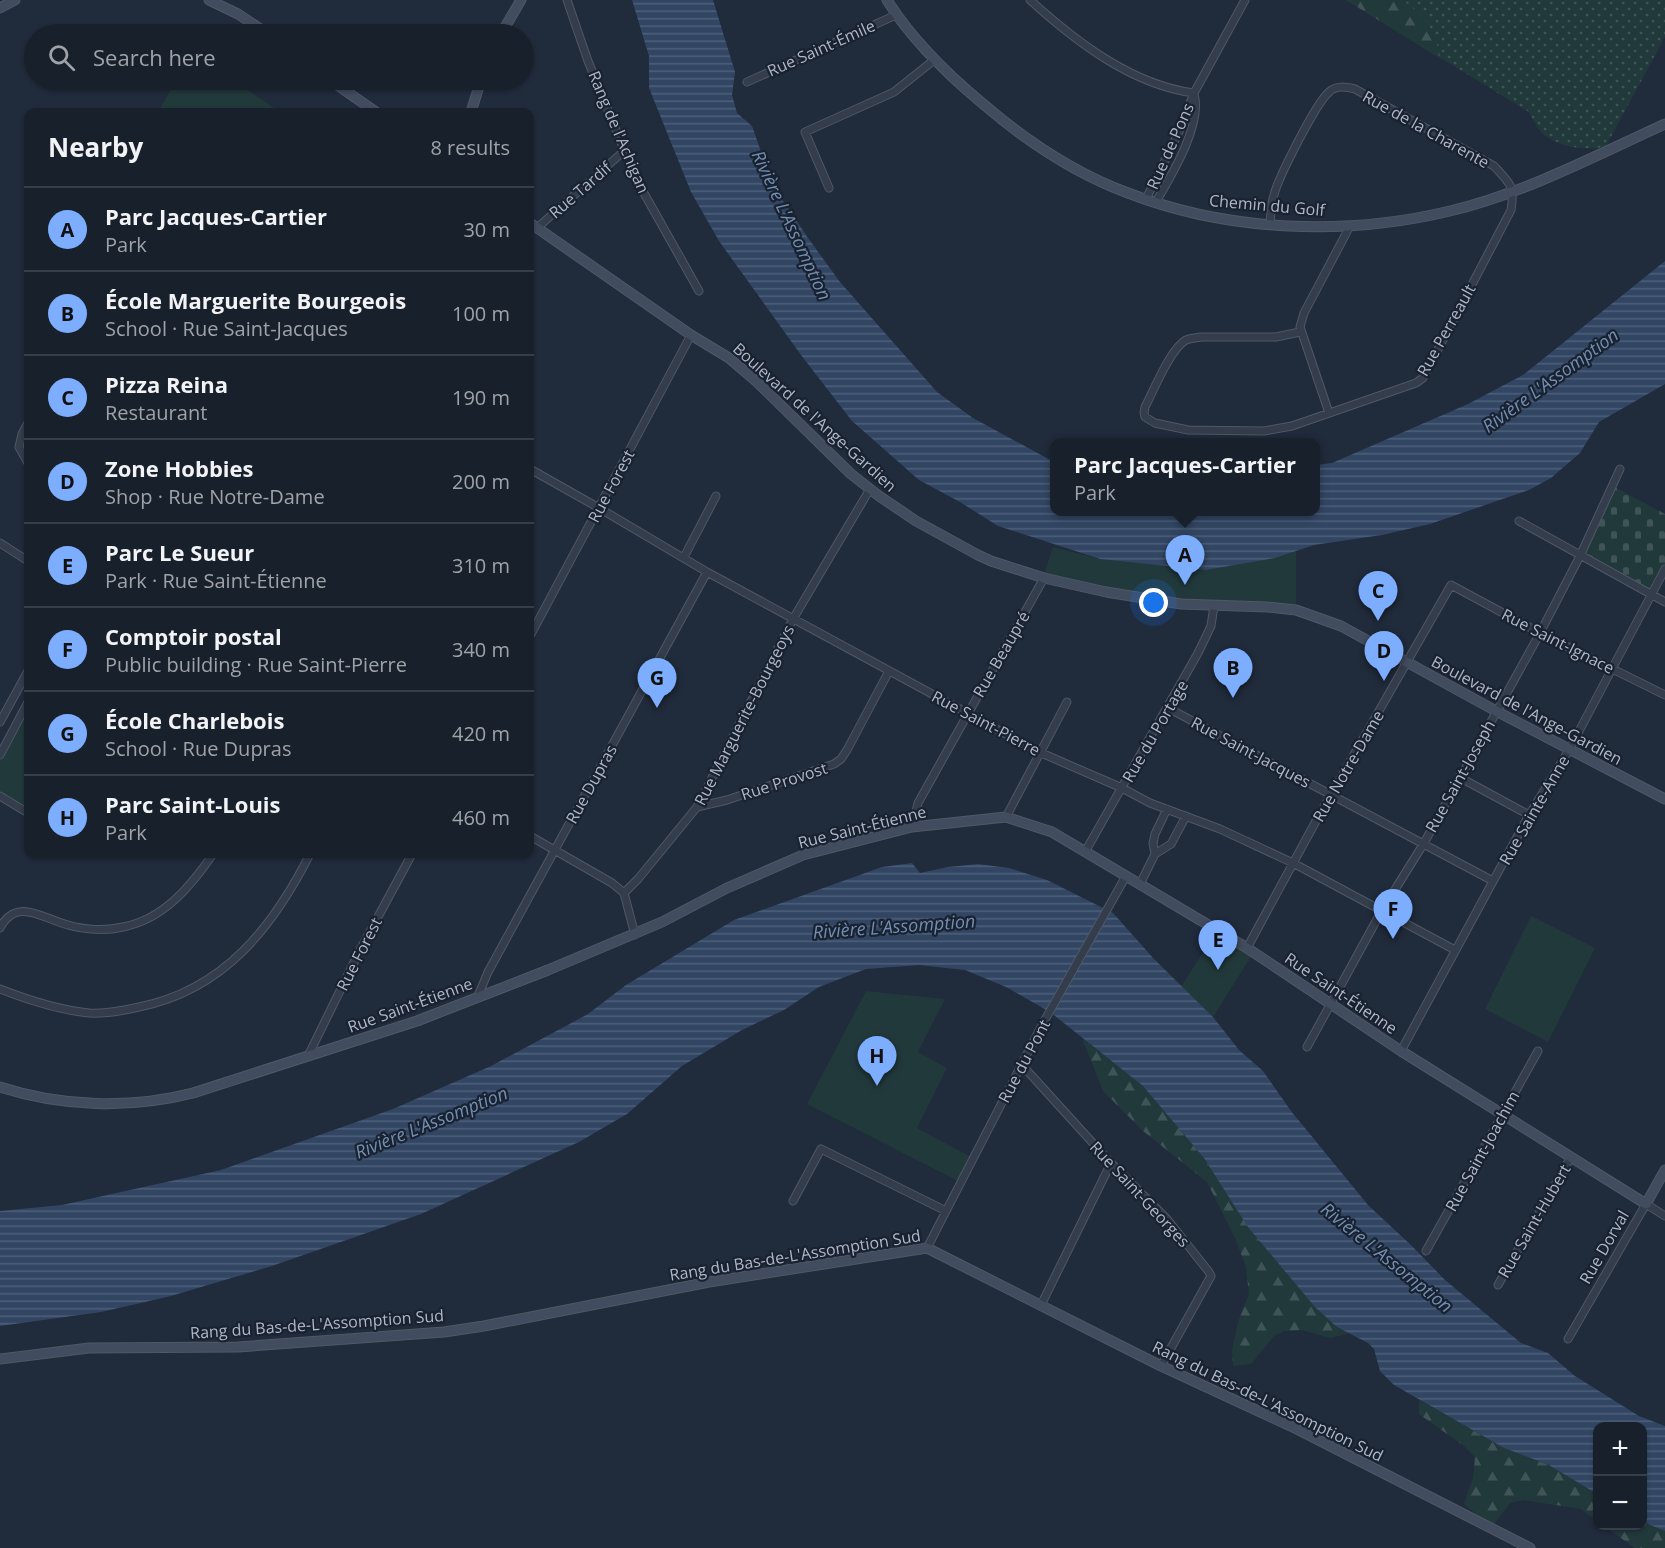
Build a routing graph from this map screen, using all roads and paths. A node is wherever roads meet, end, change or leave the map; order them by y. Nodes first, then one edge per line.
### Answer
1 (15, 0) edge
2 (209, 0) edge
3 (521, 0) edge
4 (567, 0) edge
5 (886, 0) edge
6 (1030, 0) edge
7 (1245, 0) edge
8 (0, 8) edge
9 (896, 15) junction
10 (253, 24) edge
11 (507, 24) edge
12 (934, 60) junction
13 (747, 82) dead end
14 (344, 90) edge
15 (478, 90) edge
16 (1194, 93) junction
17 (370, 108) edge
18 (472, 108) edge
19 (1665, 124) edge
20 (624, 151) junction
21 (829, 188) dead end
22 (1514, 192) junction
23 (1146, 199) junction
24 (1156, 202) junction
25 (1270, 224) junction
26 (534, 225) edge
27 (1350, 226) junction
28 (534, 227) edge
29 (699, 291) dead end
30 (1300, 332) junction
31 (691, 335) junction
32 (1329, 413) junction
33 (24, 430) edge
34 (24, 456) edge
35 (1620, 469) dead end
36 (534, 471) edge
37 (870, 489) junction
38 (716, 496) dead end
39 (599, 508) junction
40 (1519, 521) dead end
41 (0, 543) edge
42 (1580, 556) junction
43 (684, 557) junction
44 (24, 558) edge
45 (1665, 569) edge
46 (707, 572) junction
47 (1044, 578) junction
48 (1451, 585) joint
49 (1651, 595) junction
50 (1665, 603) edge
51 (1214, 606) junction
52 (793, 619) junction
53 (534, 629) edge
54 (1540, 633) junction
55 (1407, 664) junction
56 (1612, 669) junction
57 (889, 671) junction
58 (24, 678) edge
59 (1665, 695) edge
60 (1067, 702) dead end
61 (1168, 708) junction
62 (24, 710) edge
63 (1496, 711) junction
64 (967, 713) junction
65 (0, 722) edge
66 (1569, 750) junction
67 (1039, 753) junction
68 (0, 755) edge
69 (1459, 777) junction
70 (1122, 788) junction
71 (1331, 795) junction
72 (0, 796) edge
73 (1665, 799) edge
74 (697, 807) junction
75 (1167, 809) junction
76 (24, 811) edge
77 (1529, 815) junction
78 (1186, 816) junction
79 (1006, 817) junction
80 (912, 827) junction
81 (534, 838) edge
82 (1424, 843) junction
83 (555, 850) junction
84 (1085, 852) junction
85 (1155, 854) junction
86 (210, 858) edge
87 (308, 858) edge
88 (410, 858) edge
89 (1293, 863) junction
90 (1126, 876) junction
91 (1493, 881) junction
92 (1140, 884) junction
93 (624, 894) junction
94 (1381, 912) junction
95 (0, 928) edge
96 (635, 934) junction
97 (1247, 948) junction
98 (1455, 950) junction
99 (0, 989) edge
100 (478, 996) junction
101 (1332, 1004) junction
102 (1307, 1047) dead end
103 (1401, 1051) junction
104 (1538, 1051) dead end
105 (308, 1056) junction
106 (1022, 1065) junction
107 (0, 1088) edge
108 (1502, 1114) junction
109 (1571, 1157) junction
110 (1111, 1163) junction
111 (1665, 1170) edge
112 (793, 1201) dead end
113 (1646, 1204) junction
114 (946, 1211) junction
115 (1665, 1216) edge
116 (927, 1248) junction
117 (1426, 1251) dead end
118 (1498, 1285) dead end
119 (1041, 1305) junction
120 (1568, 1339) dead end
121 (0, 1359) edge
122 (1161, 1366) junction
123 (1530, 1548) edge

1 - 8 street
2 - 10 street
3 - 11 street
4 - 20 street, Rang de l'Achigan
5 - 9 street, Chemin du Golf
6 - 16 street
7 - 16 street, Rue de Pons
9 - 12 street, Chemin du Golf
9 - 13 street, Rue Saint-Émile
12 - 21 street
12 - 23 street, Chemin du Golf
14 - 17 street
15 - 18 street
16 - 23 street, Rue de Pons
16 - 24 street, Rue de Pons
19 - 22 street, Chemin du Golf
20 - 26 street, Rue Tardif
20 - 29 street, Rang de l'Achigan
22 - 25 street, Rue de la Charente
22 - 27 street, Chemin du Golf
22 - 32 street, Rue Perreault
23 - 24 street, Chemin du Golf
24 - 25 street, Chemin du Golf
25 - 27 street, Chemin du Golf
27 - 30 street
28 - 31 street, Boulevard de l'Ange-Gardien
30 - 32 street
30 - 32 street, Rue Perreault
31 - 37 street, Boulevard de l'Ange-Gardien
31 - 39 street, Rue Forest
33 - 34 street
35 - 42 street, Rue Saint-Joseph
36 - 39 street, Rue Saint-Pierre
37 - 47 street, Boulevard de l'Ange-Gardien
37 - 52 street, Rue Marguerite-Bourgeoys
38 - 43 street
39 - 43 street, Rue Saint-Pierre
39 - 53 street, Rue Forest
40 - 42 street
41 - 44 street
42 - 49 street
42 - 54 street, Rue Saint-Joseph
43 - 46 street, Rue Saint-Pierre
45 - 49 street, Rue Sainte-Anne
46 - 52 street, Rue Saint-Pierre
46 - 83 street, Rue Dupras
47 - 51 street, Boulevard de l'Ange-Gardien
47 - 64 street, Rue Beaupré
48 - 54 street, Rue Saint-Ignace
48 - 55 street, Rue Notre-Dame
49 - 50 street
49 - 56 street, Rue Sainte-Anne
51 - 55 street, Boulevard de l'Ange-Gardien
51 - 61 street, Rue du Portage
52 - 57 street, Rue Saint-Pierre
52 - 74 street, Rue Marguerite-Bourgeoys
54 - 56 street, Rue Saint-Ignace
54 - 63 street, Rue Saint-Joseph
55 - 63 street, Boulevard de l'Ange-Gardien
55 - 71 street, Rue Notre-Dame
56 - 59 street, Rue Saint-Ignace
56 - 66 street, Rue Sainte-Anne
57 - 64 street, Rue Saint-Pierre
57 - 74 street, Rue Provost
58 - 65 street
60 - 67 street
61 - 70 street, Rue du Portage
61 - 71 street, Rue Saint-Jacques
62 - 68 street
63 - 66 street, Boulevard de l'Ange-Gardien
63 - 69 street, Rue Saint-Joseph
64 - 67 street, Rue Saint-Pierre
64 - 80 street, Rue Beaupré
66 - 73 street, Boulevard de l'Ange-Gardien
66 - 77 street, Rue Sainte-Anne
67 - 70 street, Rue Saint-Pierre
67 - 79 street
69 - 77 street
69 - 82 street, Rue Saint-Joseph
70 - 75 street, Rue Saint-Pierre
70 - 84 street, Rue du Portage
71 - 82 street, Rue Saint-Jacques
71 - 89 street, Rue Notre-Dame
72 - 76 street
74 - 93 street, Rue Marguerite-Bourgeoys
75 - 78 street, Rue Saint-Pierre
75 - 85 street
77 - 91 street, Rue Sainte-Anne
78 - 85 street
78 - 89 street, Rue Saint-Pierre
79 - 80 street, Rue Saint-Étienne
79 - 84 street, Rue Saint-Étienne
80 - 96 street, Rue Saint-Étienne
81 - 83 street
82 - 91 street, Rue Saint-Jacques
82 - 94 street, Rue Saint-Joseph
83 - 93 street
83 - 100 street, Rue Dupras
84 - 90 street, Rue Saint-Étienne
85 - 92 street
86 - 95 street
87 - 99 street
88 - 105 street, Rue Forest
89 - 94 street, Rue Saint-Pierre
89 - 97 street, Rue Notre-Dame
90 - 92 street, Rue Saint-Étienne
90 - 106 street, Rue du Pont
91 - 98 street, Rue Sainte-Anne
92 - 97 street, Rue Saint-Étienne
93 - 96 street
94 - 98 street, Rue Saint-Pierre
94 - 101 street, Rue Saint-Joseph
96 - 100 street, Rue Saint-Étienne
97 - 101 street, Rue Saint-Étienne
98 - 103 street, Rue Sainte-Anne
100 - 105 street, Rue Saint-Étienne
101 - 102 street, Rue Saint-Joseph
101 - 103 street, Rue Saint-Étienne
103 - 108 street, Rue Saint-Étienne
104 - 108 street, Rue Saint-Joachim
105 - 107 street, Rue Saint-Étienne
106 - 110 street, Rue Saint-Georges
106 - 114 street, Rue du Pont
108 - 109 street, Rue Saint-Étienne
108 - 117 street, Rue Saint-Joachim
109 - 113 street, Rue Saint-Étienne
109 - 118 street, Rue Saint-Hubert
110 - 119 street
110 - 122 street, Rue Saint-Georges
111 - 113 street, Rue Dorval
112 - 114 street
113 - 115 street, Rue Saint-Étienne
113 - 120 street, Rue Dorval
114 - 116 street, Rue du Pont
116 - 119 street, Rang du Bas-de-L'Assomption Sud
116 - 121 street, Rang du Bas-de-L'Assomption Sud
119 - 122 street, Rang du Bas-de-L'Assomption Sud
122 - 123 street, Rang du Bas-de-L'Assomption Sud

